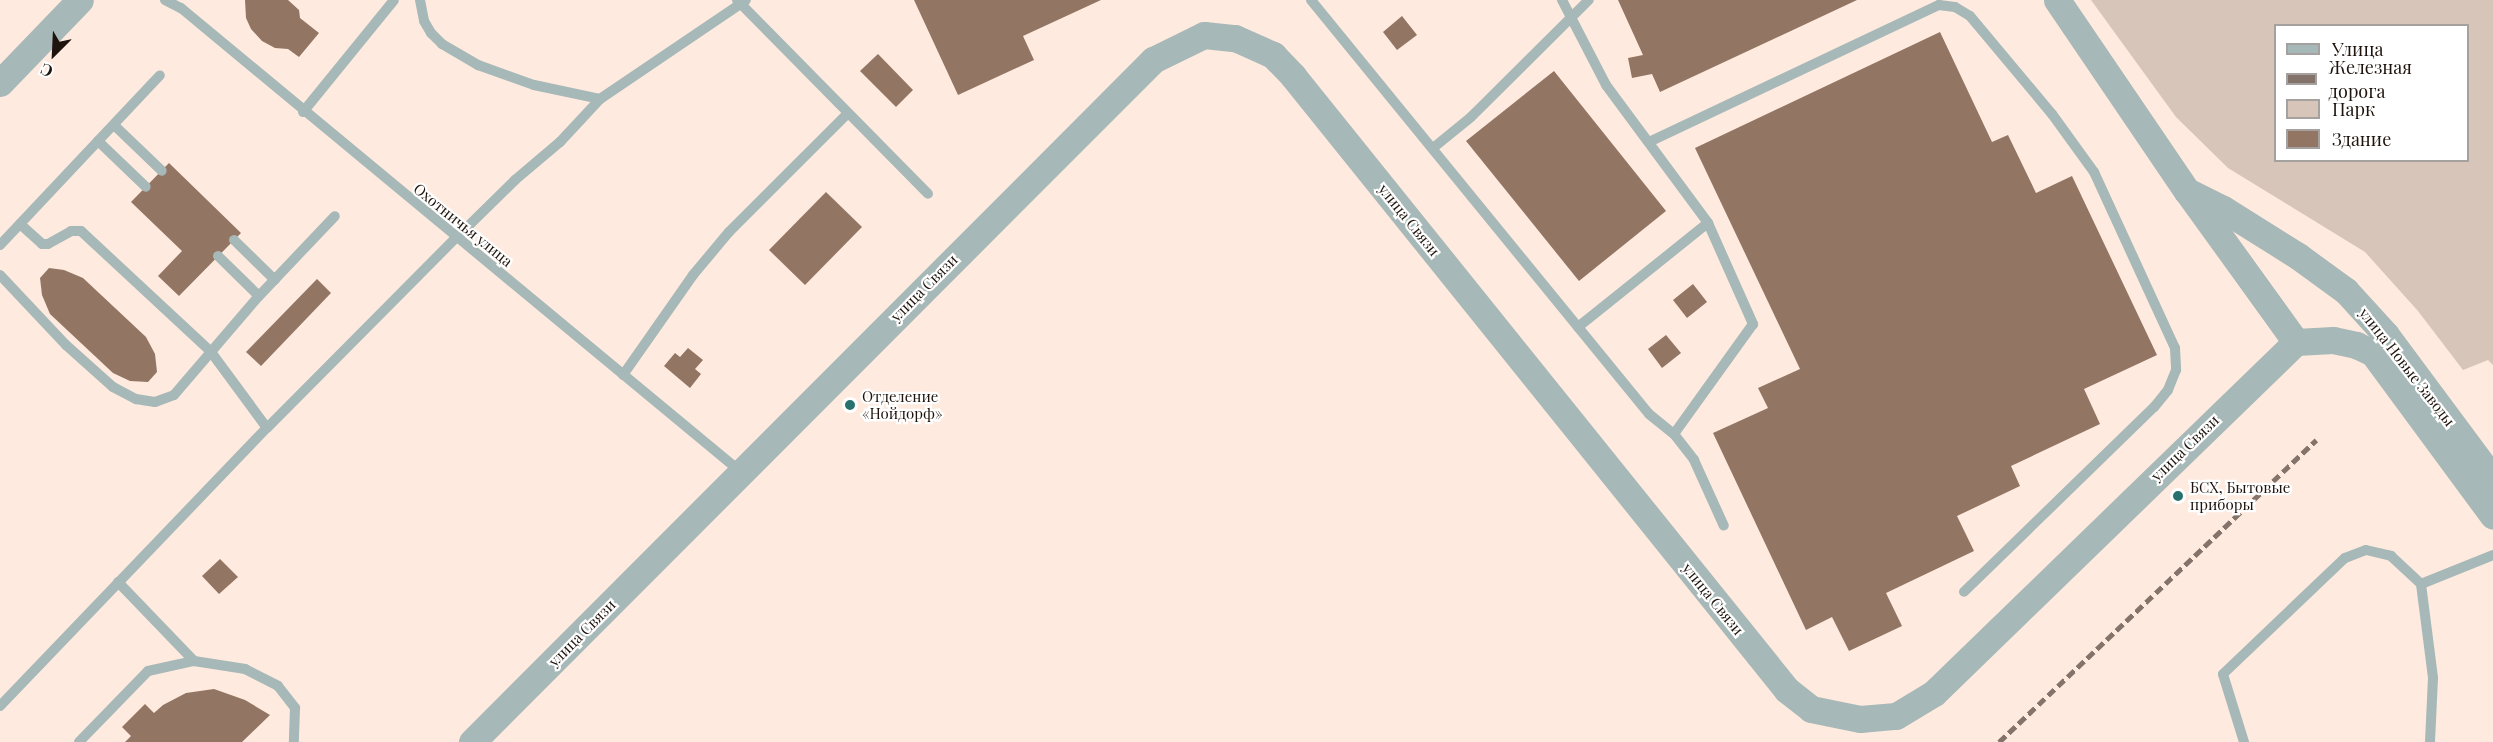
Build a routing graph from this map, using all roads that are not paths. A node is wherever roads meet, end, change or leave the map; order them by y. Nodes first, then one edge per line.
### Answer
1 (80, 0) edge
2 (165, 0) edge
3 (394, 0) edge
4 (420, 0) edge
5 (1311, 0) edge
6 (1562, 0) edge
7 (1589, 0) edge
8 (2057, 0) edge
9 (740, 1) edge
10 (1920, 5) edge
11 (1571, 18) junction
12 (160, 75) dead end
13 (0, 83) edge
14 (600, 99) junction
15 (303, 112) junction
16 (848, 113) junction
17 (114, 125) junction
18 (98, 141) junction
19 (1649, 142) junction
20 (1433, 148) junction
21 (162, 171) dead end
22 (146, 187) dead end
23 (2187, 190) junction
24 (928, 194) dead end
25 (335, 216) dead end
26 (1708, 223) junction
27 (20, 224) junction
28 (456, 238) junction
29 (234, 240) dead end
30 (0, 245) edge
31 (218, 256) dead end
32 (0, 275) edge
33 (275, 280) junction
34 (259, 296) junction
35 (1578, 327) junction
36 (2296, 342) junction
37 (211, 352) junction
38 (623, 375) junction
39 (267, 428) junction
40 (1674, 434) junction
41 (742, 474) junction
42 (2493, 479) edge
43 (2493, 516) edge
44 (1724, 526) dead end
45 (2493, 555) edge
46 (118, 582) junction
47 (2421, 584) junction
48 (1964, 592) dead end
49 (194, 661) junction
50 (0, 706) edge
51 (79, 742) edge
52 (294, 742) edge
53 (472, 742) edge
54 (2244, 742) edge
55 (2430, 742) edge

1 - 13 street
2 - 15 lane, Охотничья улица
3 - 15 lane
4 - 14 lane
5 - 20 lane
6 - 11 lane
7 - 11 lane
8 - 23 street, улица Новые Заводы
9 - 14 lane
9 - 16 lane
10 - 19 lane
10 - 48 lane
11 - 19 lane
11 - 20 lane
12 - 17 lane
14 - 28 lane
15 - 28 lane, Охотничья улица
16 - 24 lane
16 - 38 lane
17 - 18 lane
17 - 21 lane
18 - 22 lane
18 - 27 lane
19 - 26 lane
20 - 35 lane
23 - 36 street, улица Новые Заводы
23 - 42 street, улица Новые Заводы
25 - 33 lane
26 - 35 lane
26 - 40 lane
27 - 30 lane
27 - 37 lane
28 - 38 lane, Охотничья улица
28 - 39 lane
29 - 33 lane
31 - 34 lane
32 - 37 lane
33 - 34 lane
34 - 37 lane
35 - 40 lane
36 - 41 street, улица Связи
36 - 43 street, улица Новые Заводы
37 - 39 lane
38 - 41 lane, Охотничья улица
39 - 46 lane
40 - 44 lane
41 - 53 street, улица Связи
45 - 47 lane
46 - 49 lane
46 - 50 lane
47 - 54 lane
47 - 55 lane
49 - 51 lane
49 - 52 lane

